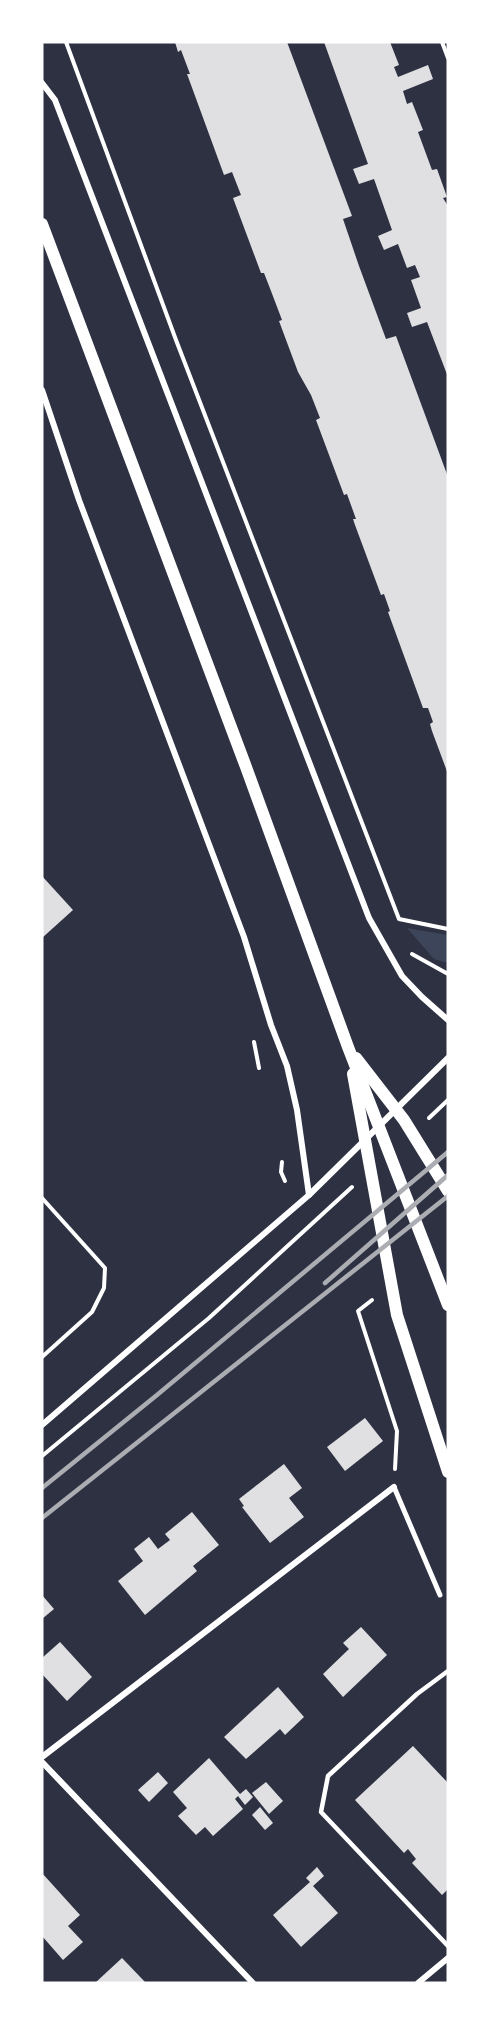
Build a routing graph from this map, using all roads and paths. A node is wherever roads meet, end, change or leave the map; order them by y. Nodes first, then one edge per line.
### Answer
1 (66, 42) edge
2 (442, 42) edge
3 (448, 58) edge
4 (42, 83) edge
5 (42, 224) edge
6 (42, 390) edge
7 (448, 929) edge
8 (448, 1020) edge
9 (348, 1047) junction
10 (448, 1058) edge
11 (448, 1100) edge
12 (422, 1123) dead end
13 (354, 1186) dead end
14 (448, 1191) edge
15 (309, 1195) junction
16 (42, 1198) edge
17 (448, 1305) edge
18 (42, 1357) edge
19 (42, 1425) edge
20 (42, 1456) edge
21 (448, 1472) edge
22 (394, 1487) joint
23 (440, 1595) dead end
24 (448, 1671) edge
25 (42, 1757) edge
26 (42, 1762) edge
27 (448, 1946) edge
28 (448, 1958) edge
29 (253, 1983) edge
30 (418, 1983) edge

1 - 7 path
2 - 3 path
4 - 8 street
5 - 9 main road
6 - 15 street
9 - 14 main road
9 - 17 main road
9 - 21 main road
10 - 15 street
11 - 12 path
13 - 20 path
15 - 19 street
16 - 18 path
22 - 23 street
22 - 25 street
24 - 27 lane
26 - 29 street
28 - 30 street

